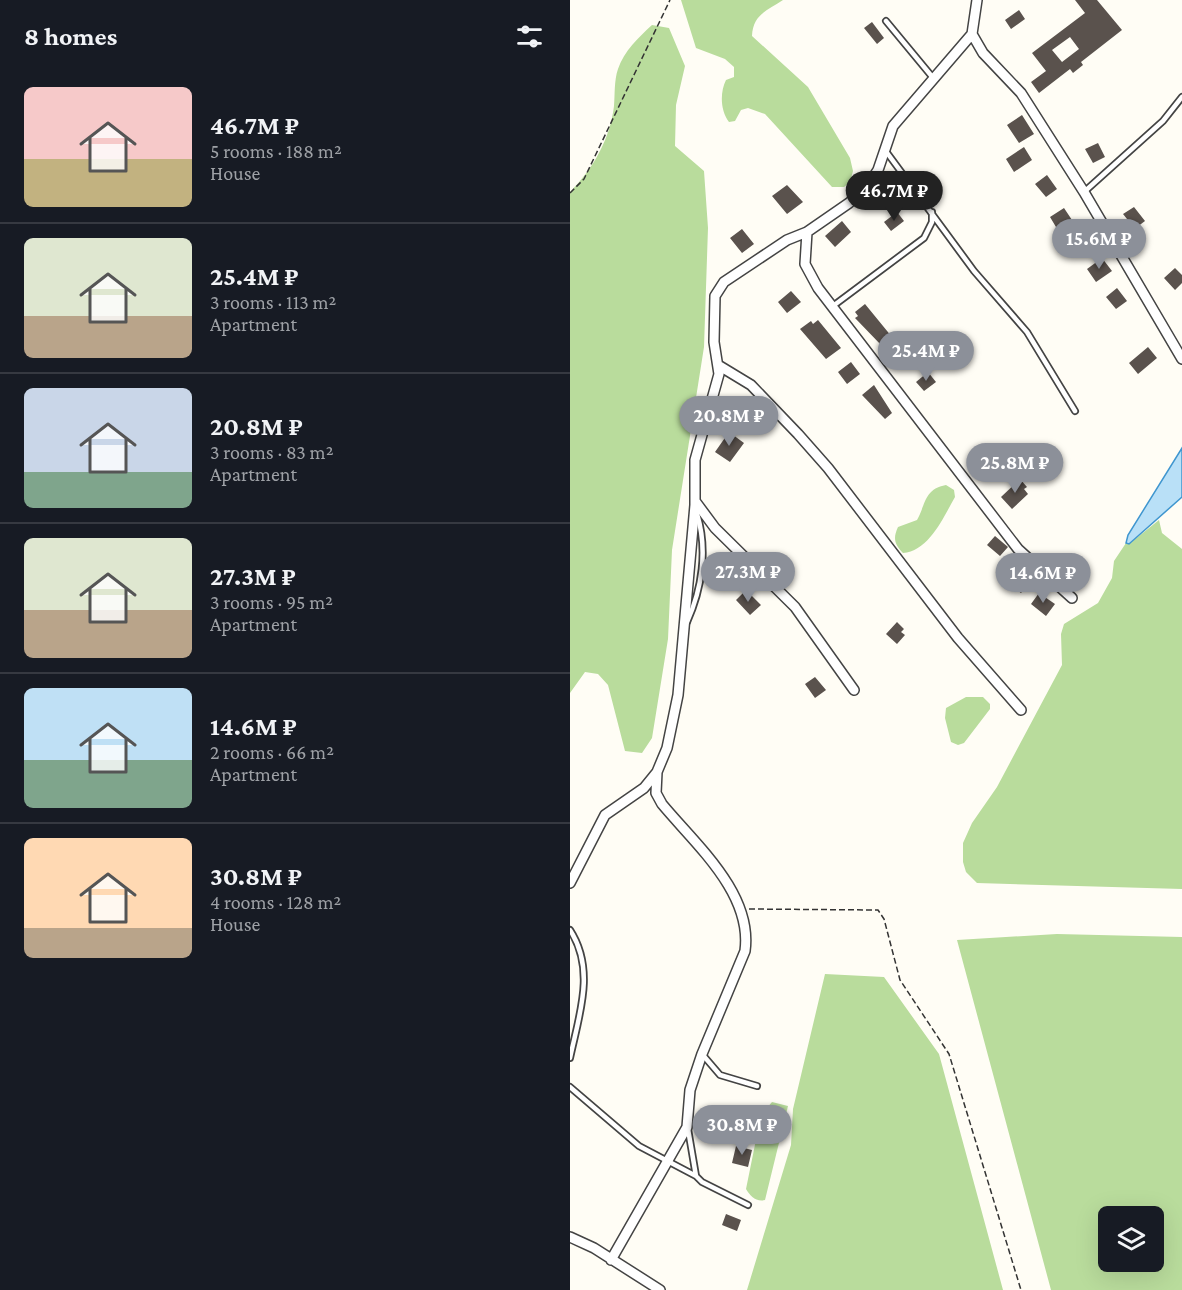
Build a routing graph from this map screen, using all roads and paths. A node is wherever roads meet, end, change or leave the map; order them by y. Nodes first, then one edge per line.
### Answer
1 (670, 0) edge
2 (977, 0) edge
3 (886, 21) dead end
4 (972, 34) junction
5 (935, 80) junction
6 (1182, 97) edge
7 (885, 150) junction
8 (1084, 192) junction
9 (570, 193) edge
10 (932, 212) junction
11 (807, 232) junction
12 (833, 306) junction
13 (1182, 359) edge
14 (718, 365) junction
15 (1075, 411) dead end
16 (695, 503) junction
17 (1072, 598) dead end
18 (682, 633) junction
19 (854, 690) dead end
20 (1021, 710) dead end
21 (657, 772) junction
22 (570, 883) edge
23 (739, 908) junction
24 (570, 930) edge
25 (702, 1054) junction
26 (570, 1058) edge
27 (757, 1086) dead end
28 (570, 1087) edge
29 (687, 1127) junction
30 (669, 1162) junction
31 (696, 1176) junction
32 (748, 1205) dead end
33 (570, 1238) edge
34 (611, 1260) junction
35 (660, 1290) edge
36 (1021, 1290) edge

1 - 9 path
2 - 4 street
3 - 5 lane
4 - 5 street
4 - 8 street
5 - 7 street
6 - 8 lane
7 - 10 lane
7 - 11 street
8 - 13 street
10 - 12 lane
10 - 15 lane
11 - 12 street
11 - 14 street
12 - 17 street
14 - 16 street
14 - 20 street
16 - 18 street
16 - 18 lane
16 - 19 street
18 - 21 street
21 - 22 street
21 - 23 street
23 - 25 street
23 - 36 path
24 - 26 lane
25 - 27 lane
25 - 29 street
28 - 30 lane
29 - 30 street
29 - 31 lane
30 - 31 lane
30 - 34 street
31 - 32 lane
33 - 34 street
34 - 35 street

